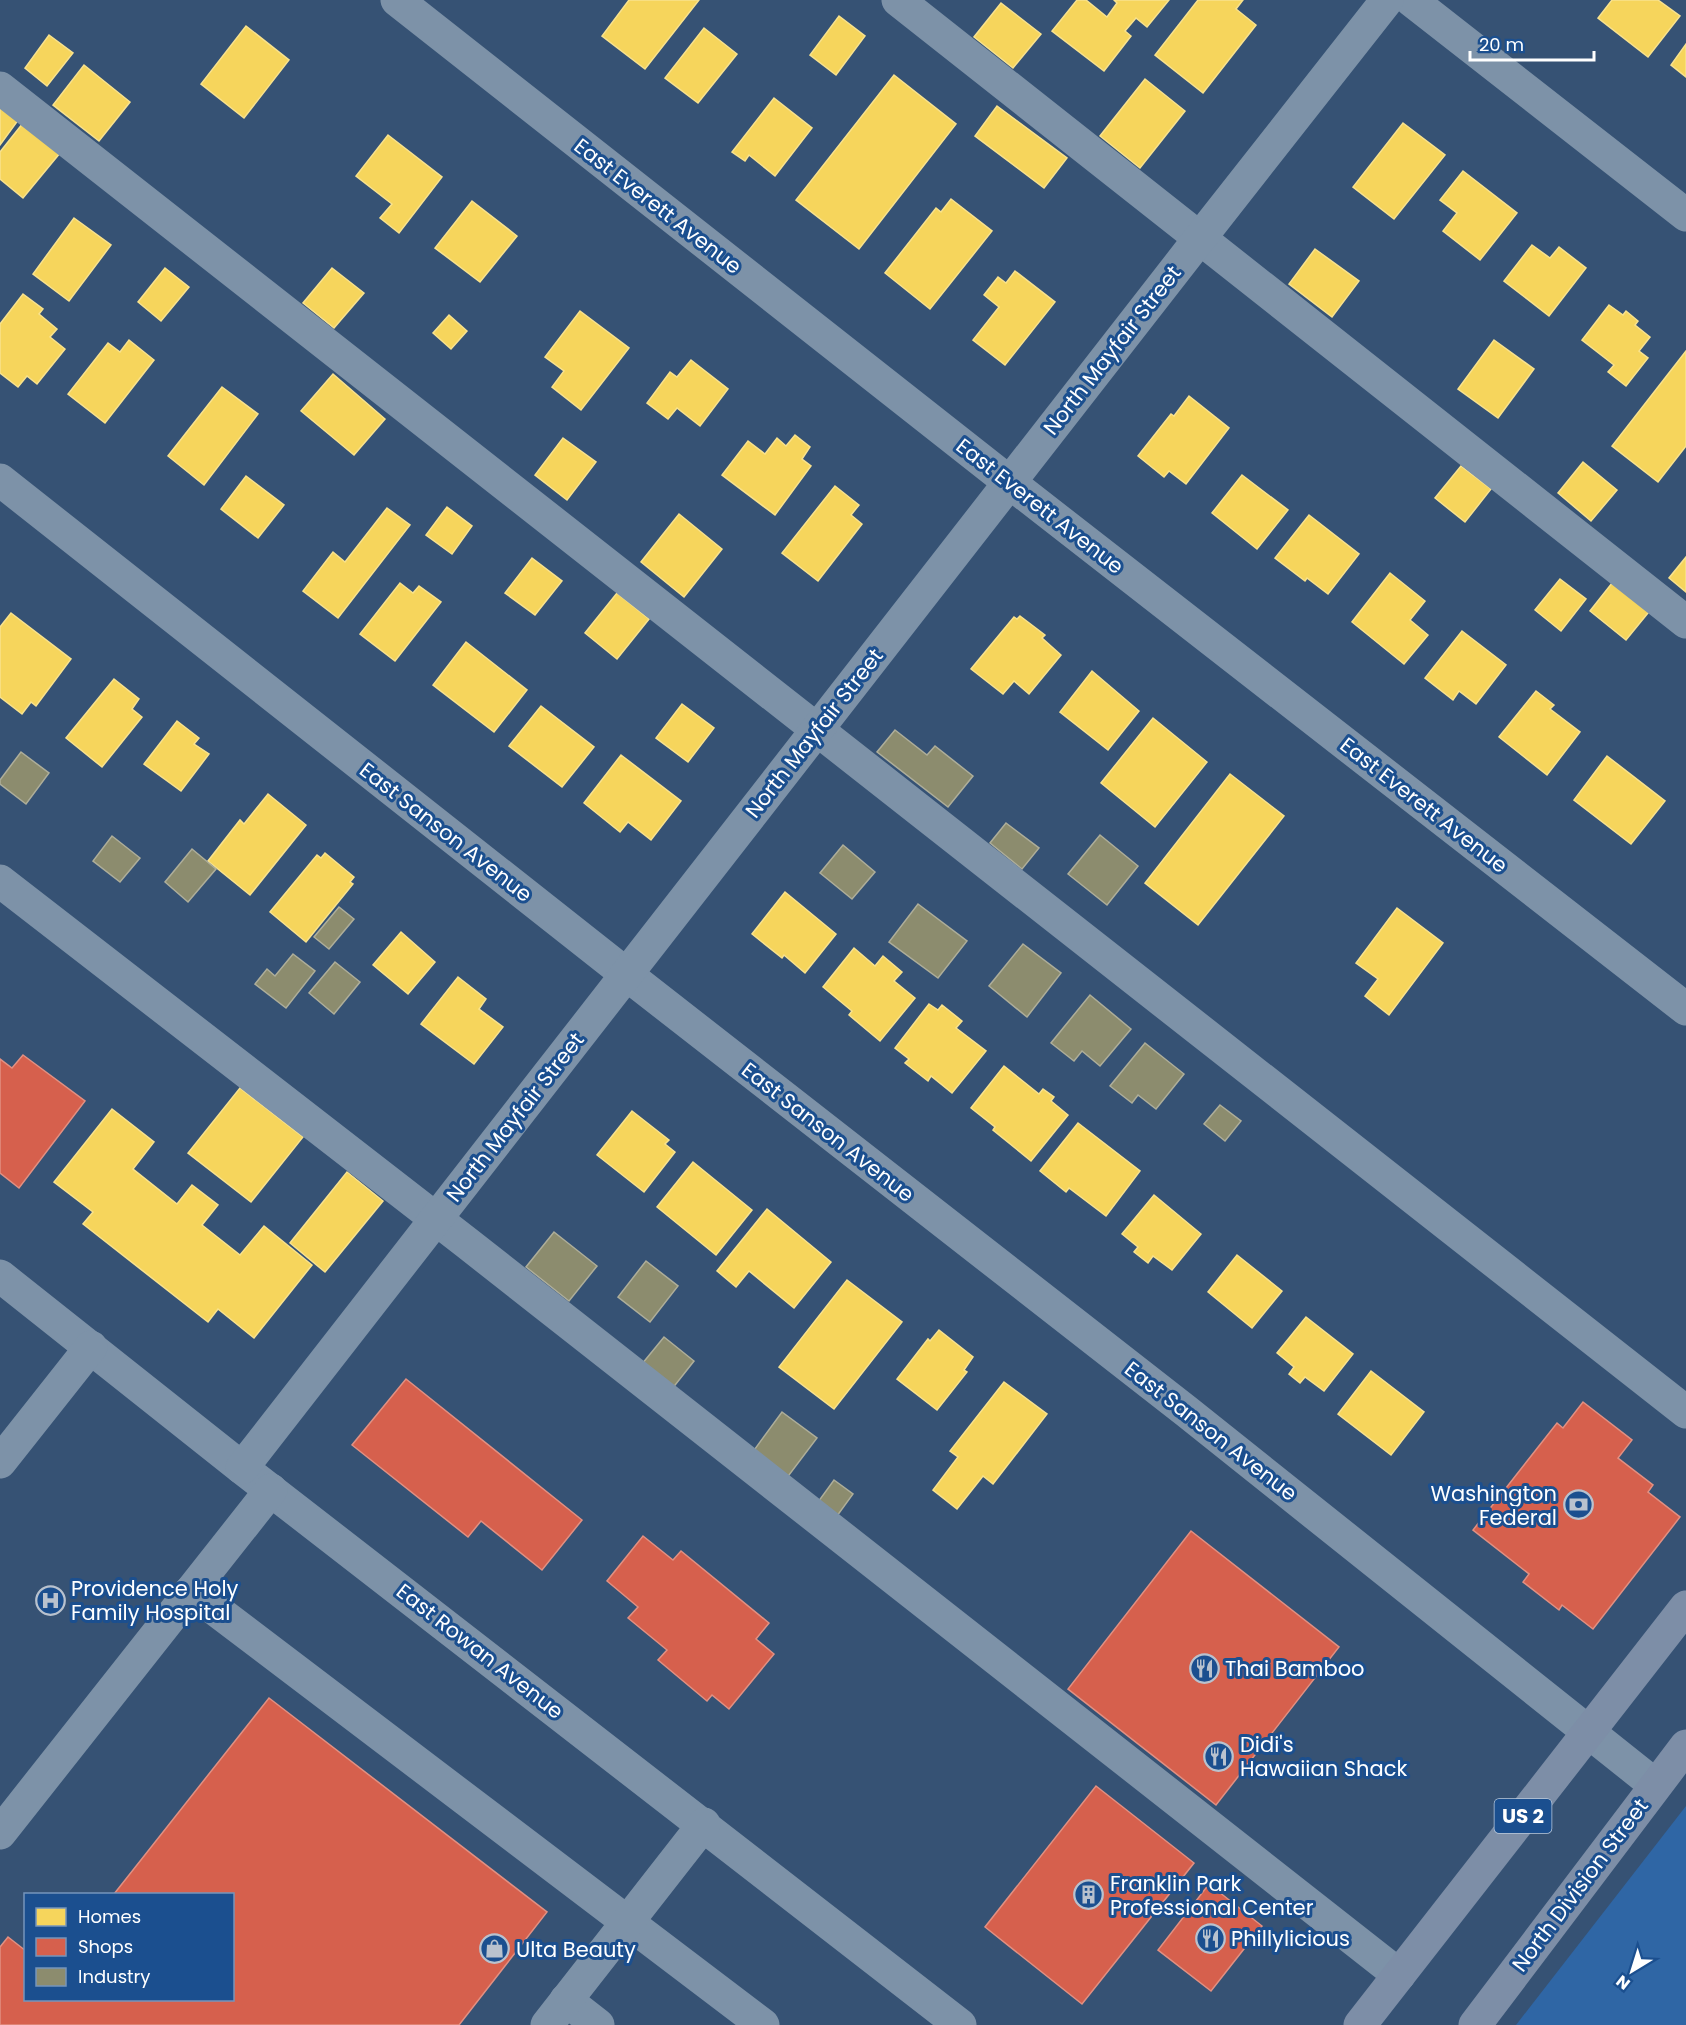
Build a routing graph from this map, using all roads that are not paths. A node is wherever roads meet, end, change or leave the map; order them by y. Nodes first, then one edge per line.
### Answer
1 (397, 0) edge
2 (898, 0) edge
3 (1387, 0) edge
4 (1412, 0) edge
5 (0, 88) edge
6 (1686, 215) edge
7 (1200, 238) junction
8 (0, 480) edge
9 (1009, 482) junction
10 (1686, 622) edge
11 (818, 729) junction
12 (0, 881) edge
13 (626, 974) junction
14 (1686, 1009) edge
15 (436, 1219) junction
16 (0, 1276) edge
17 (91, 1347) junction
18 (1686, 1412) edge
19 (1, 1458) edge
20 (242, 1468) junction
21 (271, 1490) junction
22 (191, 1591) junction
23 (1686, 1607) edge
24 (1590, 1731) junction
25 (1686, 1746) edge
26 (1655, 1785) junction
27 (704, 1824) junction
28 (0, 1833) edge
29 (627, 1922) junction
30 (1399, 1975) junction
31 (556, 2013) edge
32 (940, 2019) edge
33 (598, 2025) edge
34 (763, 2025) edge
35 (1360, 2025) edge
36 (1474, 2025) edge

1 - 9 street, East Everett Avenue
2 - 7 street
3 - 7 street, North Mayfair Street
4 - 6 street
5 - 11 street
7 - 9 street, North Mayfair Street
7 - 10 street
8 - 13 street, East Sanson Avenue
9 - 11 street, North Mayfair Street
9 - 14 street, East Everett Avenue
11 - 13 street, North Mayfair Street
11 - 18 street
12 - 15 street
13 - 15 street, North Mayfair Street
13 - 24 street, East Sanson Avenue
15 - 20 street, North Mayfair Street
15 - 30 street
16 - 17 street, East Rowan Avenue
17 - 19 street
17 - 20 street, East Rowan Avenue
20 - 21 street, East Rowan Avenue
21 - 22 street
21 - 27 street, East Rowan Avenue
22 - 28 street
22 - 29 street
23 - 24 main road, US 2
24 - 26 street, East Sanson Avenue
24 - 30 main road, US 2
25 - 26 main road, North Division Street
26 - 36 main road, North Division Street
27 - 29 street
27 - 32 street, East Rowan Avenue
29 - 31 street
29 - 34 street
30 - 35 main road, US 2
31 - 33 street

